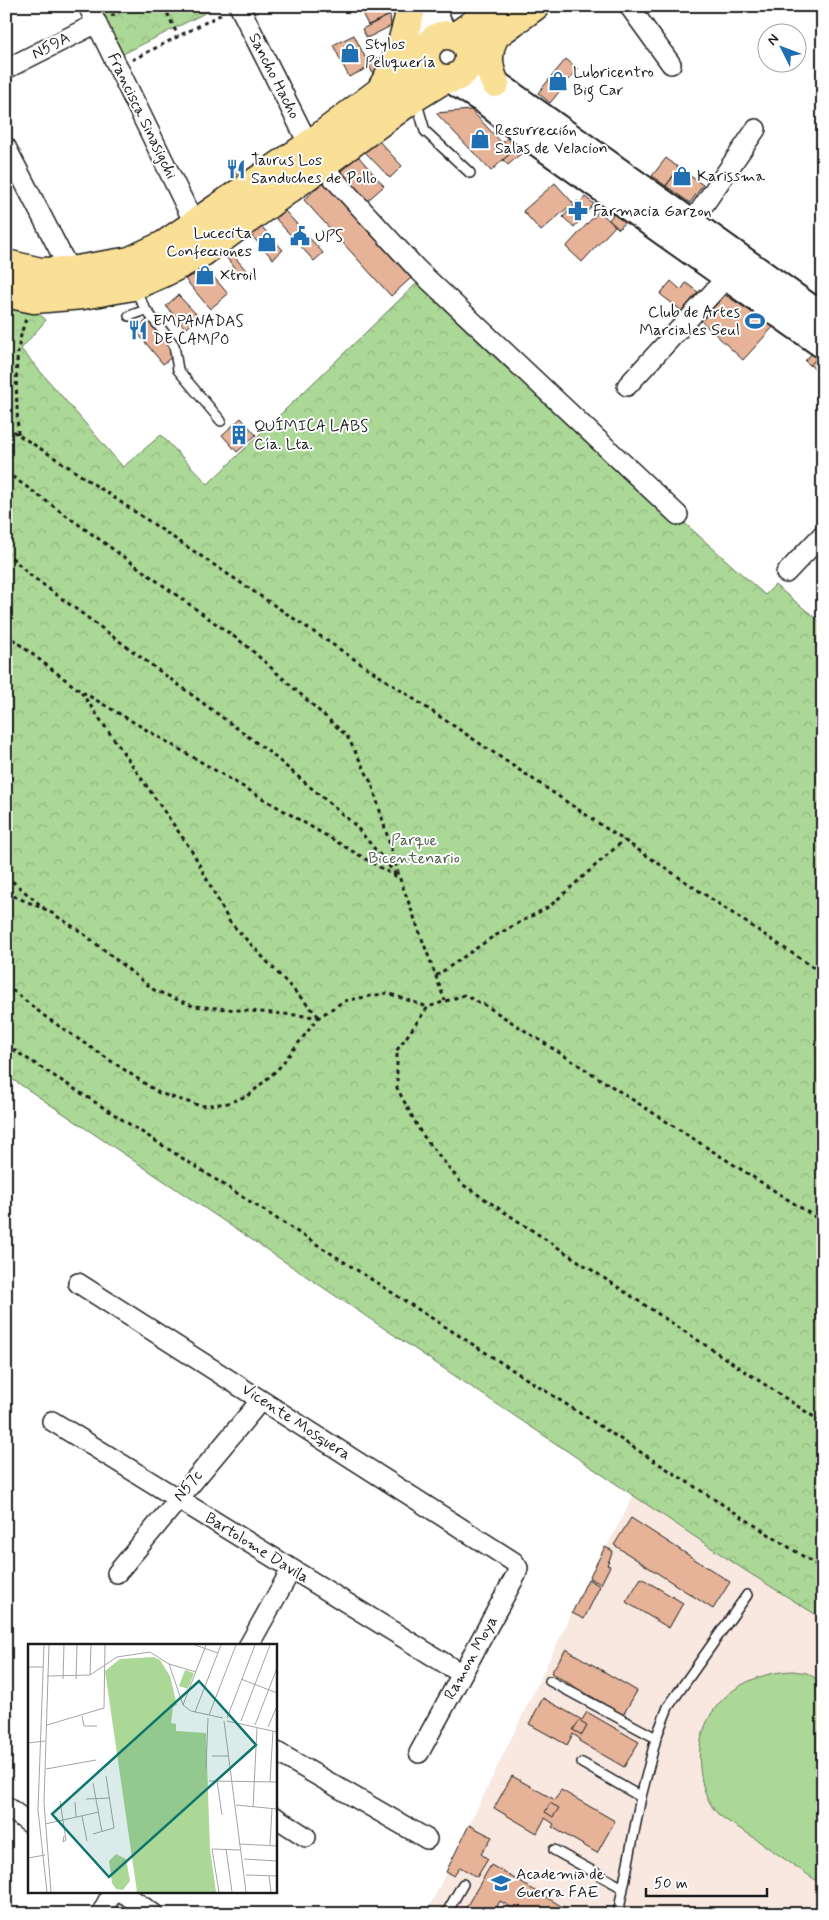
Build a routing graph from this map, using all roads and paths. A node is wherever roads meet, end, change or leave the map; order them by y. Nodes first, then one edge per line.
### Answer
1 (164, 6) edge
2 (499, 6) edge
3 (535, 6) edge
4 (629, 6) edge
5 (235, 8) edge
6 (415, 8) edge
7 (92, 14) edge
8 (497, 33) junction
9 (178, 36) junction
10 (448, 57) junction
11 (671, 64) dead end
12 (118, 67) junction
13 (6, 69) edge
14 (495, 83) junction
15 (379, 93) junction
16 (415, 97) junction
17 (756, 129) dead end
18 (6, 147) edge
19 (315, 156) junction
20 (470, 172) dead end
21 (256, 198) junction
22 (690, 224) junction
23 (195, 225) junction
24 (6, 264) edge
25 (70, 271) junction
26 (728, 276) junction
27 (133, 286) junction
28 (6, 293) edge
29 (34, 299) junction
30 (820, 309) edge
31 (146, 310) junction
32 (129, 316) dead end
33 (823, 345) edge
34 (627, 386) dead end
35 (221, 421) dead end
36 (6, 427) edge
37 (18, 434) junction
38 (6, 472) edge
39 (678, 515) dead end
40 (823, 534) edge
41 (6, 552) edge
42 (786, 573) dead end
43 (6, 634) edge
44 (79, 690) junction
45 (624, 840) junction
46 (6, 876) edge
47 (400, 879) junction
48 (6, 893) edge
49 (47, 910) junction
50 (823, 974) edge
51 (436, 976) junction
52 (6, 984) edge
53 (445, 1001) junction
54 (428, 1007) junction
55 (319, 1017) junction
56 (6, 1045) edge
57 (823, 1222) edge
58 (78, 1283) dead end
59 (262, 1400) junction
60 (52, 1420) dead end
61 (823, 1423) edge
62 (178, 1498) junction
63 (514, 1562) joint
64 (823, 1569) edge
65 (291, 1570) junction
66 (117, 1573) dead end
67 (747, 1595) dead end
68 (250, 1644) edge
69 (462, 1674) junction
70 (550, 1681) dead end
71 (656, 1738) junction
72 (276, 1752) edge
73 (419, 1753) dead end
74 (582, 1763) dead end
75 (641, 1797) junction
76 (6, 1806) edge
77 (276, 1817) edge
78 (28, 1822) edge
79 (306, 1837) dead end
80 (427, 1839) dead end
81 (554, 1850) dead end
82 (463, 1884) dead end
83 (622, 1888) junction
84 (112, 1892) edge
85 (121, 1892) edge
86 (101, 1914) edge
87 (154, 1914) edge
88 (446, 1914) edge
89 (618, 1914) edge

1 - 9 path
2 - 10 main road
3 - 8 main road
4 - 11 street
5 - 9 path
5 - 19 street, Sancho Hacho
6 - 10 main road
6 - 15 main road
7 - 12 street, Francisca Sinasigchi
7 - 13 street, N59A
8 - 10 main road
8 - 14 main road
9 - 12 path
10 - 14 main road
10 - 15 main road
10 - 16 main road
10 - 26 main road
12 - 23 street, Francisca Sinasigchi
14 - 22 main road
15 - 19 main road
16 - 19 main road
16 - 20 lane
17 - 22 street
18 - 25 street
19 - 21 main road
19 - 39 street, Sancho Hacho
21 - 23 main road
21 - 27 main road
22 - 30 main road
23 - 25 main road
24 - 25 main road
26 - 33 main road
26 - 34 street
27 - 29 main road
27 - 31 lane
28 - 29 main road
29 - 37 path
31 - 32 lane
31 - 35 lane
36 - 37 path
37 - 45 path
38 - 47 path
40 - 42 street
41 - 47 path
43 - 44 path
44 - 47 path
44 - 55 path
45 - 50 path
45 - 51 path
46 - 49 path
47 - 51 path
48 - 49 path
49 - 55 path
51 - 53 path
52 - 55 path
53 - 54 path
53 - 57 path
54 - 55 path
54 - 61 path
56 - 64 path
58 - 59 street, Vicente Mosquera
59 - 62 street, N57c
59 - 63 street, Vicente Mosquera
60 - 62 street, Bartolome Davila
62 - 65 street, Bartolome Davila
62 - 66 street, N57c
63 - 69 street, Ramon Moya
65 - 68 street
65 - 69 street, Bartolome Davila
67 - 71 lane
69 - 73 street, Ramon Moya
70 - 71 lane
71 - 75 lane
72 - 80 street
74 - 75 lane
75 - 83 lane
76 - 78 street
77 - 79 street
81 - 83 lane
82 - 88 lane
83 - 89 lane
84 - 86 street
85 - 87 street

